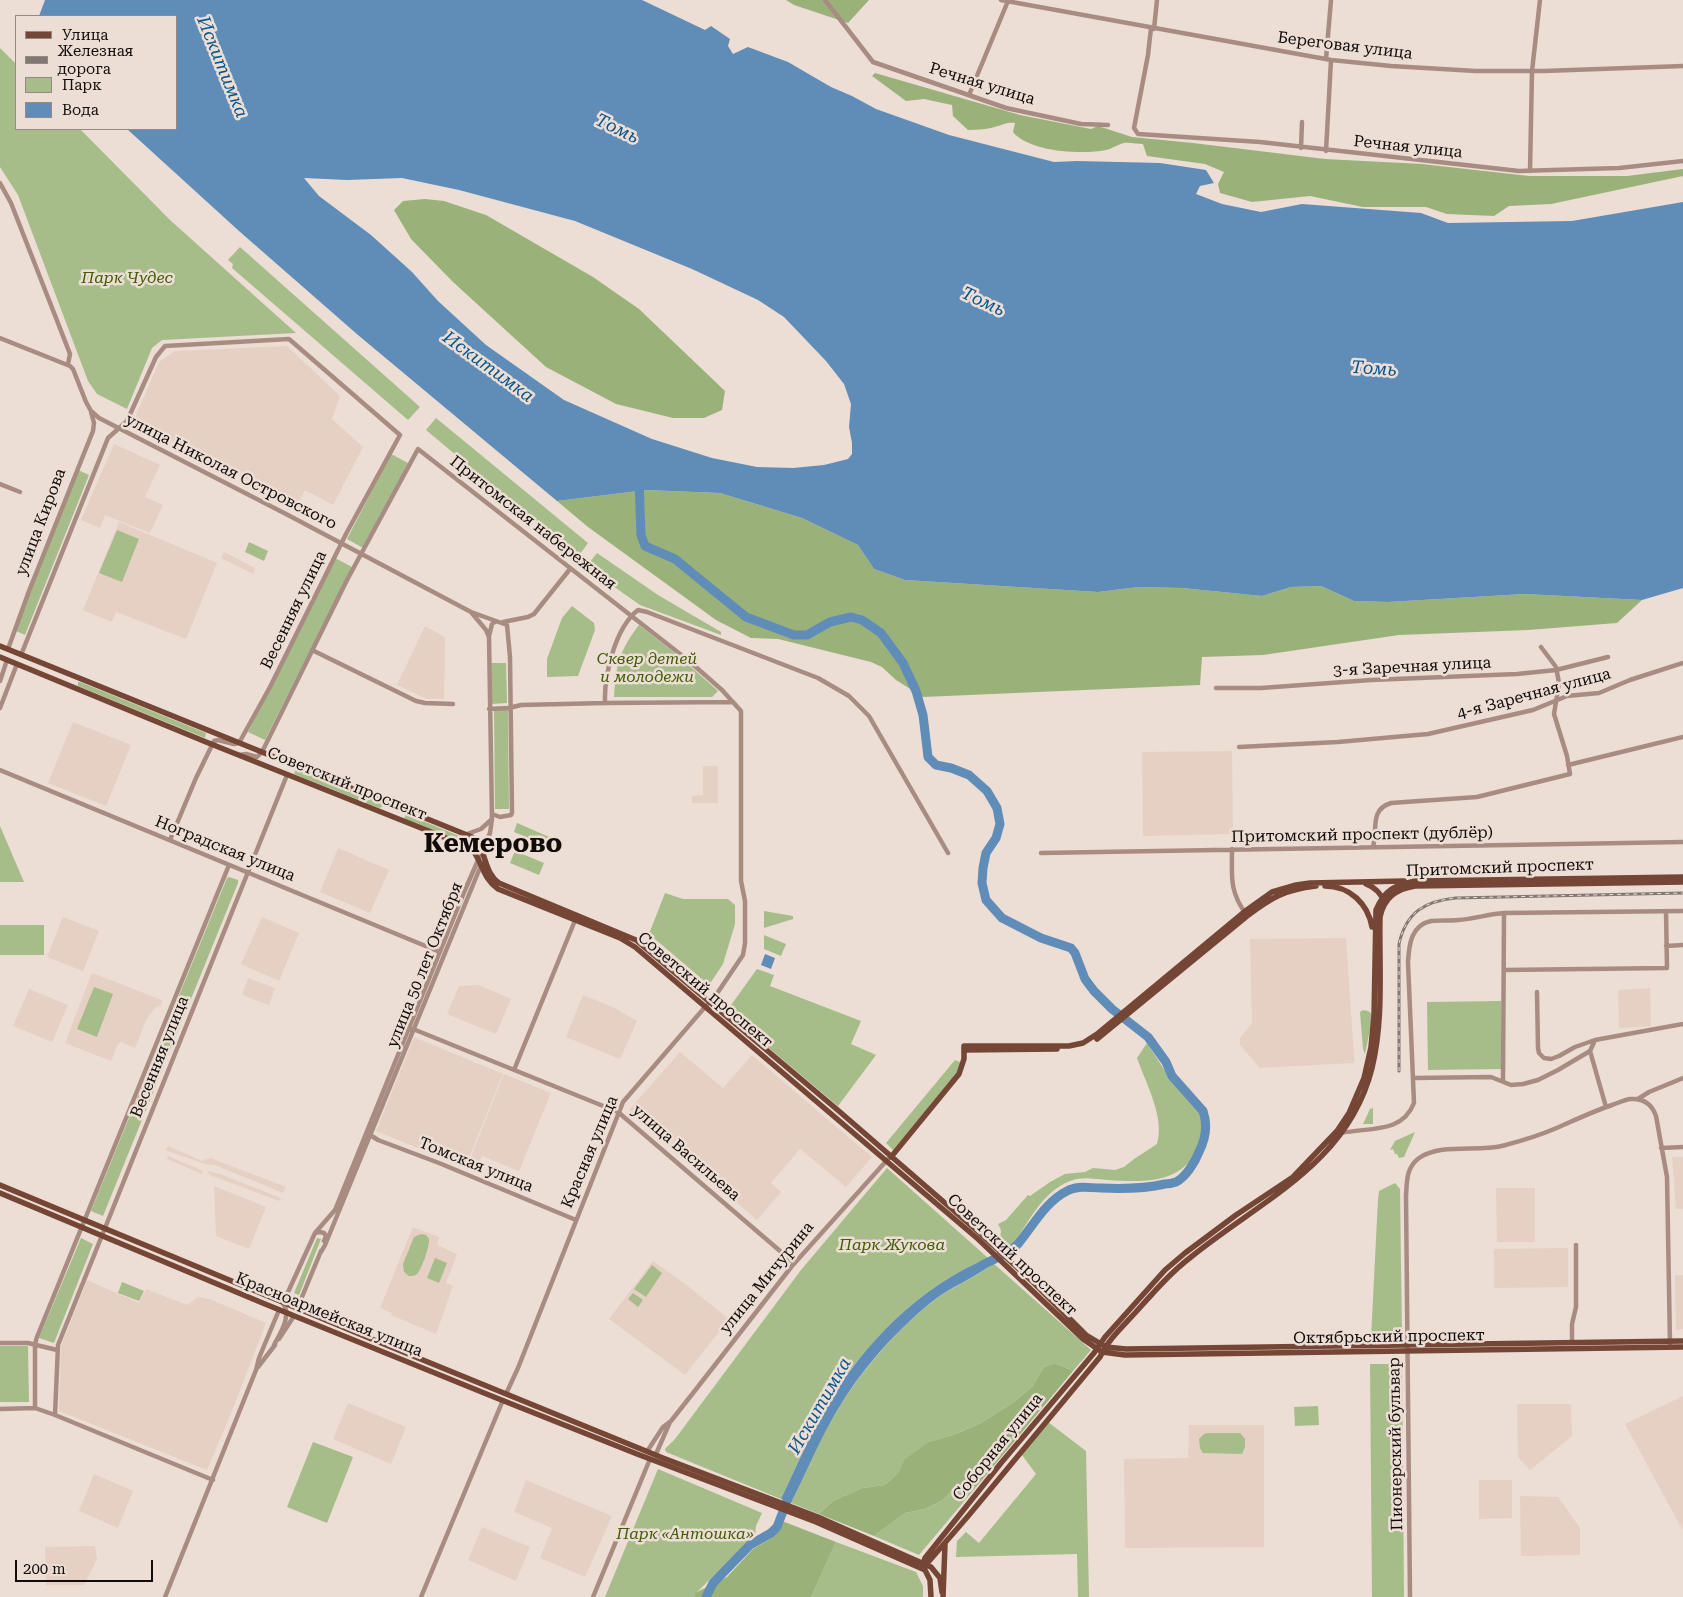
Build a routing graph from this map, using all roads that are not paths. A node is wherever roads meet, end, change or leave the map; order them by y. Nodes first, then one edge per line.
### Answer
1 (825, 0) edge
2 (1001, 0) edge
3 (1157, 0) edge
4 (1332, 0) edge
5 (1540, 0) edge
6 (1014, 1) edge
7 (1008, 2) junction
8 (1153, 29) junction
9 (1328, 60) junction
10 (1683, 66) edge
11 (1532, 71) junction
12 (969, 96) junction
13 (1302, 122) dead end
14 (1108, 125) dead end
15 (1301, 148) junction
16 (1326, 151) junction
17 (1683, 161) edge
18 (1530, 171) junction
19 (0, 184) edge
20 (0, 338) edge
21 (68, 364) junction
22 (91, 411) junction
23 (103, 420) junction
24 (108, 422) junction
25 (120, 428) junction
26 (93, 431) junction
27 (108, 438) junction
28 (418, 448) joint
29 (0, 484) edge
30 (20, 492) dead end
31 (341, 543) junction
32 (361, 553) junction
33 (570, 569) junction
34 (472, 612) junction
35 (632, 617) junction
36 (495, 622) junction
37 (502, 622) junction
38 (489, 637) junction
39 (0, 646) edge
40 (1541, 647) dead end
41 (8, 649) junction
42 (312, 650) junction
43 (21, 655) junction
44 (0, 657) edge
45 (1608, 657) dead end
46 (7, 660) junction
47 (17, 664) junction
48 (1683, 664) edge
49 (1556, 670) junction
50 (81, 678) junction
51 (0, 681) edge
52 (76, 688) junction
53 (1216, 688) dead end
54 (1555, 701) junction
55 (733, 702) junction
56 (605, 703) junction
57 (453, 704) dead end
58 (0, 708) edge
59 (510, 708) junction
60 (489, 709) junction
61 (1683, 737) edge
62 (240, 743) junction
63 (212, 744) junction
64 (1239, 747) dead end
65 (262, 752) junction
66 (239, 755) junction
67 (1568, 765) junction
68 (0, 770) edge
69 (287, 774) junction
70 (381, 800) junction
71 (403, 809) junction
72 (376, 811) junction
73 (492, 817) junction
74 (399, 820) junction
75 (466, 834) junction
76 (170, 840) junction
77 (1683, 842) edge
78 (1372, 847) junction
79 (1232, 849) junction
80 (482, 852) junction
81 (948, 853) dead end
82 (1042, 853) dead end
83 (480, 862) junction
84 (229, 865) junction
85 (247, 872) junction
86 (1683, 877) edge
87 (1683, 882) edge
88 (1363, 883) junction
89 (1415, 884) junction
90 (1331, 886) junction
91 (1372, 886) junction
92 (1397, 886) junction
93 (1383, 900) junction
94 (1666, 911) junction
95 (1683, 911) edge
96 (1504, 913) junction
97 (1245, 914) junction
98 (576, 917) junction
99 (1375, 940) junction
100 (1683, 945) edge
101 (1666, 946) junction
102 (440, 952) junction
103 (1505, 970) junction
104 (1537, 992) dead end
105 (708, 1004) junction
106 (1683, 1024) edge
107 (410, 1029) junction
108 (1595, 1040) junction
109 (1590, 1051) junction
110 (514, 1070) junction
111 (1413, 1078) junction
112 (1683, 1078) edge
113 (1503, 1081) junction
114 (1638, 1099) junction
115 (1606, 1107) junction
116 (618, 1112) junction
117 (1342, 1133) junction
118 (368, 1134) junction
119 (1683, 1147) edge
120 (1661, 1148) junction
121 (889, 1158) junction
122 (0, 1185) edge
123 (0, 1193) edge
124 (85, 1220) junction
125 (576, 1220) junction
126 (82, 1227) junction
127 (104, 1228) junction
128 (315, 1233) junction
129 (101, 1235) junction
130 (1576, 1245) dead end
131 (320, 1252) junction
132 (794, 1263) junction
133 (283, 1303) junction
134 (297, 1309) junction
135 (279, 1310) junction
136 (287, 1313) junction
137 (294, 1316) junction
138 (1683, 1341) edge
139 (1572, 1342) junction
140 (0, 1343) edge
141 (35, 1344) junction
142 (1670, 1344) junction
143 (274, 1346) junction
144 (1683, 1347) edge
145 (1101, 1348) junction
146 (1407, 1348) junction
147 (57, 1350) junction
148 (256, 1370) junction
149 (506, 1394) junction
150 (503, 1400) junction
151 (35, 1408) junction
152 (0, 1409) edge
153 (56, 1415) junction
154 (671, 1421) junction
155 (648, 1450) junction
156 (656, 1454) junction
157 (650, 1459) junction
158 (213, 1480) junction
159 (753, 1494) junction
160 (946, 1542) junction
161 (923, 1565) junction
162 (943, 1594) edge
163 (165, 1597) edge
164 (422, 1597) edge
165 (593, 1597) edge
166 (931, 1597) edge
167 (1410, 1597) edge

1 - 12 street, Речная улица
2 - 7 street, Береговая улица
3 - 8 street
4 - 9 street
5 - 11 street
6 - 7 street, Береговая улица
6 - 8 street, Береговая улица
7 - 12 street
8 - 9 street, Береговая улица
8 - 15 street, Речная улица
9 - 11 street, Береговая улица
9 - 16 street
10 - 11 street, Береговая улица
11 - 18 street
12 - 14 street, Речная улица
13 - 15 street
15 - 16 street, Речная улица
16 - 18 street, Речная улица
17 - 18 street, Речная улица
19 - 21 street
20 - 21 street
21 - 22 street, улица Николая Островского
22 - 23 street, улица Николая Островского
22 - 26 street, улица Кирова
23 - 24 street, улица Николая Островского
23 - 26 street, улица Кирова
24 - 25 street, улица Николая Островского
24 - 27 street, улица Кирова
25 - 27 street, улица Кирова
25 - 31 street, улица Николая Островского
25 - 31 street, Весенняя улица
26 - 41 street, улица Кирова
27 - 43 street, улица Кирова
28 - 32 street, Весенняя улица
28 - 33 street, Притомская набережная
29 - 30 street
31 - 32 street, улица Николая Островского
31 - 62 street, Весенняя улица
32 - 34 street, улица Николая Островского
32 - 42 street, Весенняя улица
33 - 35 street, Притомская набережная
33 - 37 street
34 - 36 street, улица Николая Островского
34 - 38 street
35 - 55 street, Притомская набережная
35 - 56 street
35 - 81 street
36 - 37 street
36 - 38 street
37 - 59 street
38 - 60 street, улица 50 лет Октября
39 - 41 main road, Советский проспект
40 - 49 street
41 - 43 main road, Советский проспект
41 - 46 main road, улица Кирова
42 - 57 street
42 - 65 street, Весенняя улица
43 - 47 main road, улица Кирова
43 - 50 main road, Советский проспект
44 - 46 main road, Советский проспект
45 - 49 street, 3-я Заречная улица
46 - 47 main road, Советский проспект
46 - 51 street, улица Кирова
47 - 52 main road, Советский проспект
47 - 58 street
48 - 54 street, 4-я Заречная улица
49 - 53 street, 3-я Заречная улица
49 - 54 street
50 - 52 main road
50 - 62 main road, Советский проспект
52 - 63 main road, Советский проспект
54 - 64 street, 4-я Заречная улица
54 - 67 street
55 - 56 street
55 - 105 street, Красная улица
56 - 59 street
59 - 60 street
59 - 73 street
60 - 73 street, улица 50 лет Октября
61 - 67 street
62 - 63 street, Советский проспект
62 - 65 main road, Советский проспект
63 - 66 main road, Советский проспект
63 - 76 street
65 - 66 street, Советский проспект
65 - 70 main road, Советский проспект
66 - 69 main road, Советский проспект
67 - 78 street
68 - 76 street, Ноградская улица
69 - 72 main road, Советский проспект
69 - 85 street, Весенняя улица
70 - 71 main road, Советский проспект
70 - 72 main road
71 - 74 main road
71 - 75 main road, Советский проспект
72 - 74 main road, Советский проспект
73 - 75 street
73 - 80 street, улица 50 лет Октября
74 - 83 main road, Советский проспект
75 - 80 main road, Советский проспект
76 - 84 street, Ноградская улица
77 - 78 street, Притомский проспект (дублёр)
78 - 79 street, Притомский проспект (дублёр)
79 - 82 street, Притомский проспект (дублёр)
79 - 97 street
80 - 83 street, улица 50 лет Октября
80 - 98 main road, Советский проспект
83 - 98 main road, Советский проспект
83 - 102 street, улица 50 лет Октября
83 - 107 street, улица 50 лет Октября
84 - 85 street, Ноградская улица
84 - 124 street, Весенняя улица
85 - 102 street, Ноградская улица
85 - 127 street, Весенняя улица
86 - 89 main road, Притомский проспект
87 - 89 main road, Притомский проспект
88 - 89 main road
88 - 91 main road
88 - 97 main road
89 - 92 main road, Притомский проспект
89 - 93 main road, Притомский проспект
90 - 91 main road
90 - 97 main road
90 - 99 main road
91 - 92 main road
91 - 93 main road
92 - 93 main road, Притомский проспект
93 - 99 main road
93 - 117 main road
94 - 95 street
94 - 96 street
94 - 101 street
96 - 103 street
96 - 111 street
97 - 121 main road
98 - 105 main road, Советский проспект
98 - 110 street
99 - 145 main road
100 - 101 street
101 - 103 street
102 - 107 street, улица 50 лет Октября
103 - 113 street
104 - 108 street
105 - 116 street, Красная улица
105 - 121 main road, Советский проспект
106 - 108 street
107 - 110 street, улица Васильева
107 - 118 street, улица 50 лет Октября
108 - 109 street
109 - 113 street
109 - 115 street
110 - 116 street, улица Васильева
111 - 113 street
111 - 117 street
112 - 114 street
114 - 115 street
114 - 120 street
115 - 146 street, Пионерский бульвар
116 - 125 street, Красная улица
116 - 132 street, улица Васильева
117 - 145 main road
118 - 125 street, Томская улица
118 - 128 street, улица 50 лет Октября
118 - 131 street, улица 50 лет Октября
119 - 120 street
120 - 142 street
121 - 132 street, улица Мичурина
121 - 145 main road, Советский проспект
122 - 124 main road, Красноармейская улица
123 - 126 main road, Красноармейская улица
124 - 126 street, Весенняя улица
124 - 127 main road, Красноармейская улица
125 - 149 street, Красная улица
126 - 129 main road, Красноармейская улица
126 - 141 street, Весенняя улица
127 - 129 street, Весенняя улица
127 - 133 main road, Красноармейская улица
128 - 131 street, улица 50 лет Октября
128 - 133 street, улица 50 лет Октября
129 - 135 main road, Красноармейская улица
129 - 147 street, Весенняя улица
130 - 139 street
131 - 134 street, улица 50 лет Октября
132 - 154 street, улица Мичурина
133 - 134 main road, Красноармейская улица
133 - 135 main road, улица 50 лет Октября
133 - 136 street
134 - 137 main road, улица 50 лет Октября
134 - 149 main road, Красноармейская улица
135 - 136 main road, Красноармейская улица
135 - 148 street, улица 50 лет Октября
136 - 137 main road, Красноармейская улица
136 - 143 street
137 - 143 street, улица 50 лет Октября
137 - 150 main road, Красноармейская улица
138 - 142 main road, Октябрьский проспект
139 - 142 main road, Октябрьский проспект
139 - 146 main road, Октябрьский проспект
140 - 141 street
141 - 147 street
141 - 151 street, Весенняя улица
142 - 144 main road, Октябрьский проспект
142 - 146 main road, Октябрьский проспект
143 - 148 street, улица 50 лет Октября
145 - 146 main road, Октябрьский проспект
145 - 160 main road, Соборная улица
145 - 161 main road, Соборная улица
146 - 167 street, Пионерский бульвар
147 - 153 street, Весенняя улица
148 - 158 street, улица 50 лет Октября
149 - 150 main road, Красная улица
149 - 155 main road, Красноармейская улица
150 - 157 main road, Красноармейская улица
150 - 164 street, Красная улица
151 - 152 street
151 - 153 street
153 - 158 street
154 - 155 street, улица Мичурина
154 - 156 street, улица Мичурина
155 - 156 main road, Красноармейская улица
155 - 157 main road
156 - 157 main road, улица Мичурина
156 - 159 main road, Красноармейская улица
157 - 159 main road, Красноармейская улица
157 - 165 street, улица Мичурина
158 - 163 street, улица 50 лет Октября
159 - 161 main road
160 - 161 main road, Соборная улица
160 - 162 main road
161 - 162 main road
161 - 166 main road

